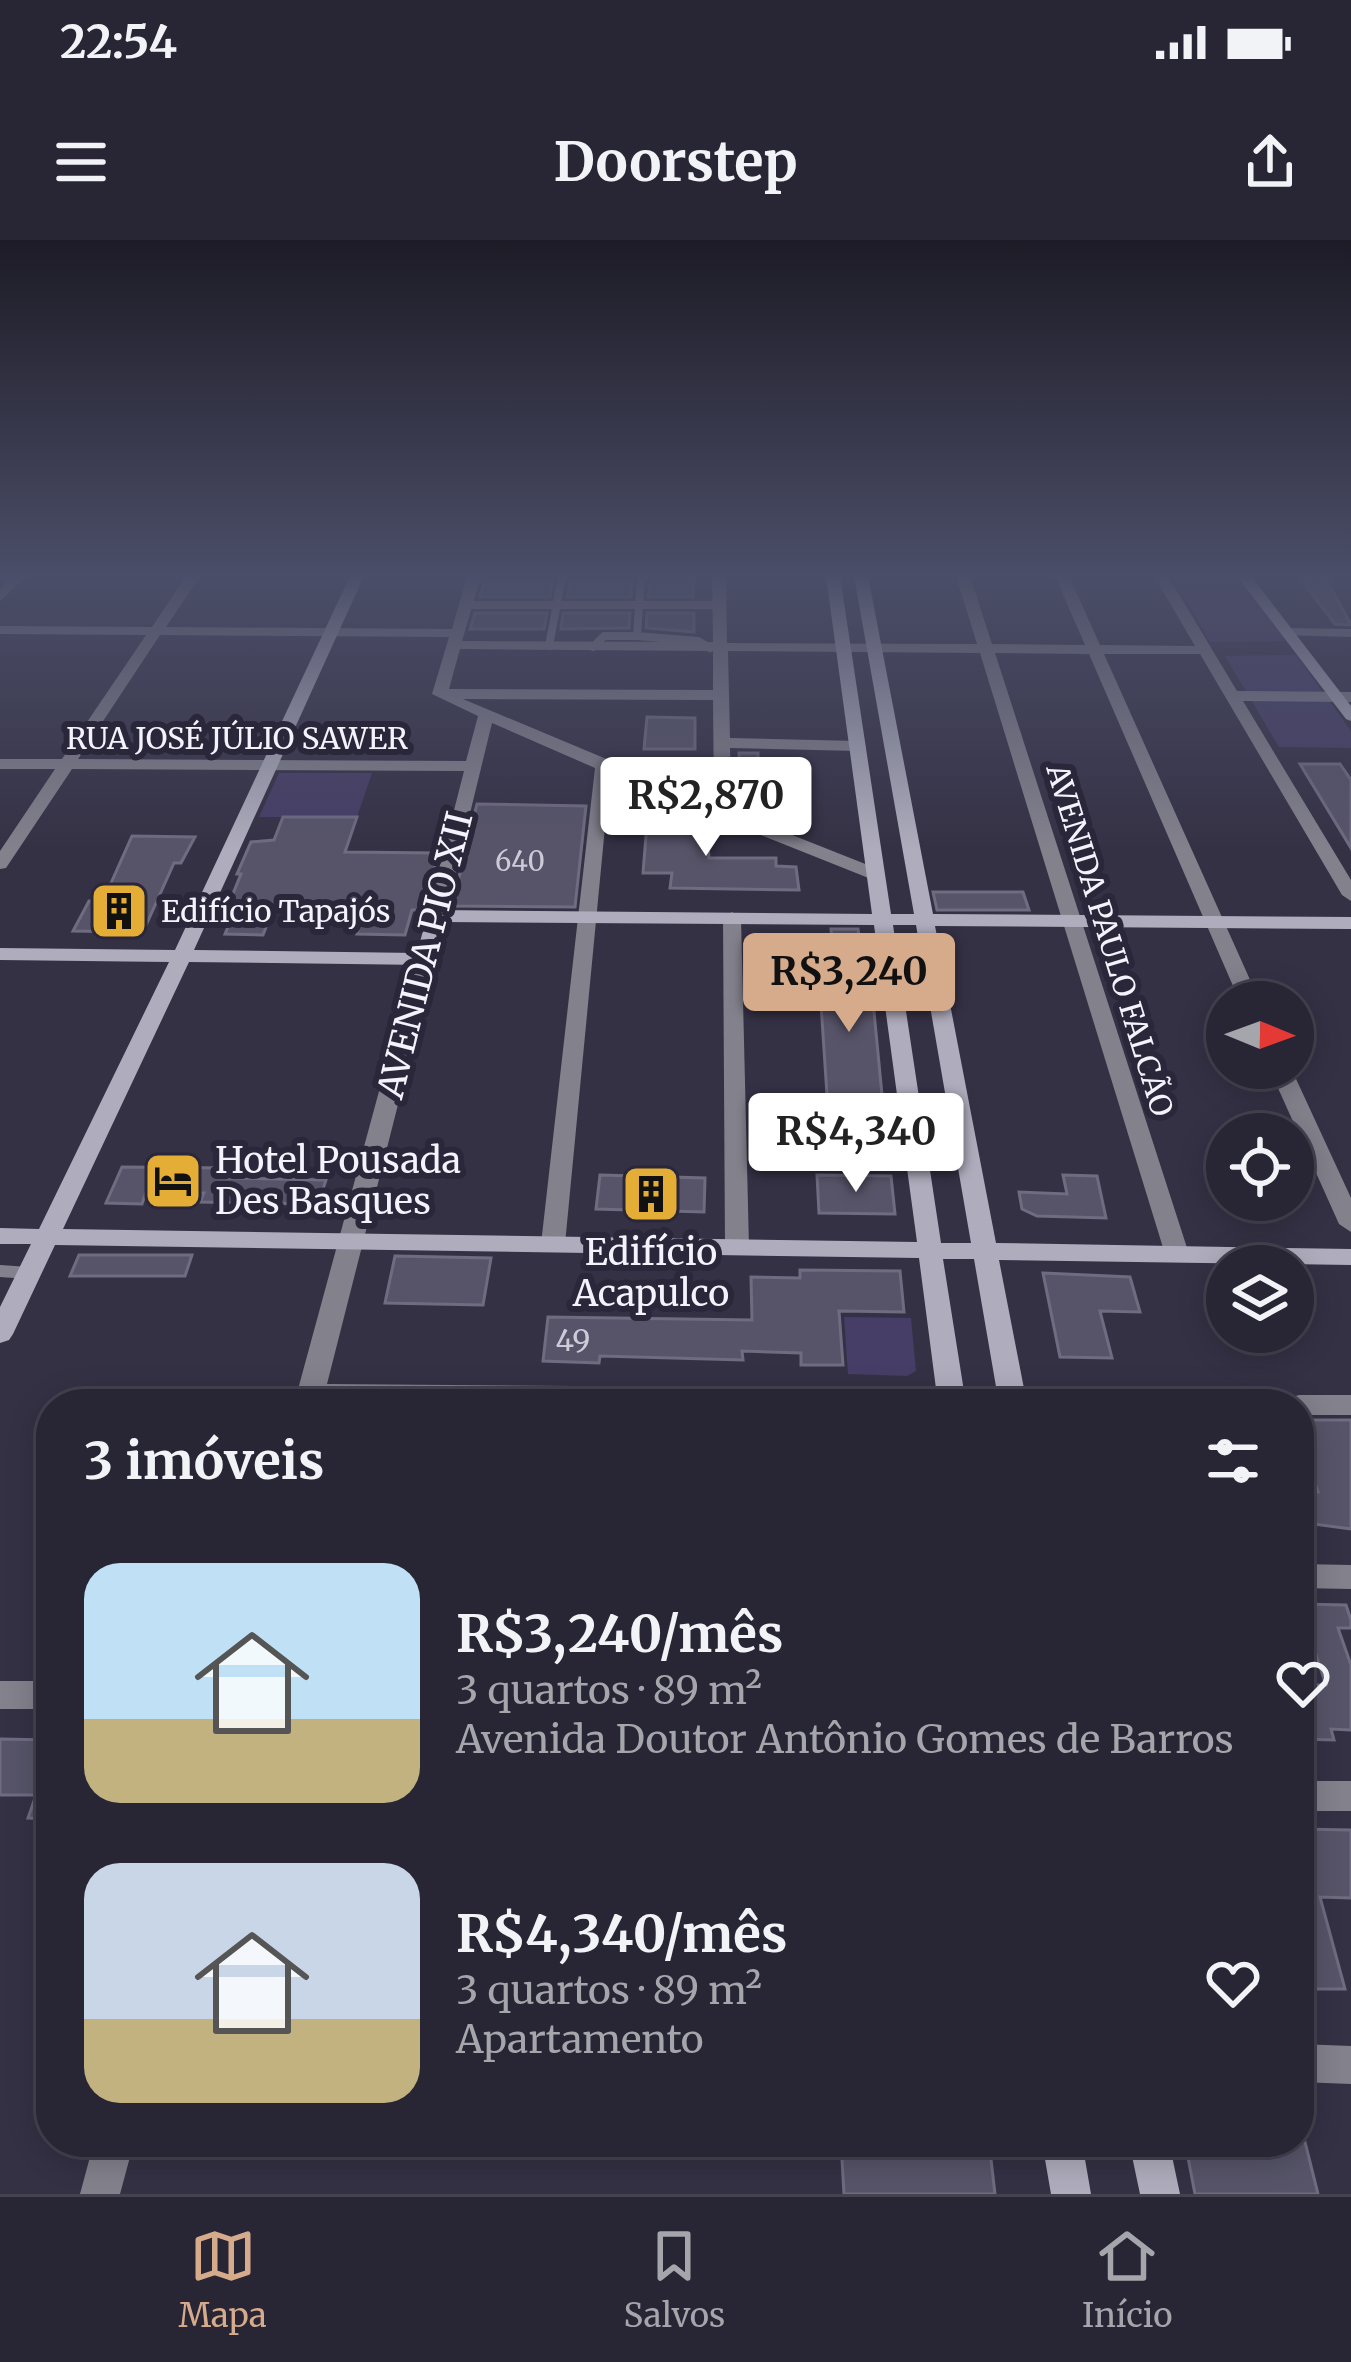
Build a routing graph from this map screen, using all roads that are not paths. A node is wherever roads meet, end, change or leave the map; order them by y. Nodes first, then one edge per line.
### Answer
1 (133, 667) edge
2 (315, 667) edge
3 (448, 667) edge
4 (717, 667) edge
5 (847, 667) edge
6 (878, 667) edge
7 (995, 667) edge
8 (1106, 667) edge
9 (1214, 667) edge
10 (1317, 667) edge
11 (440, 694) junction
12 (720, 695) junction
13 (1231, 696) junction
14 (1343, 697) edge
15 (486, 715) junction
16 (1351, 716) edge
17 (723, 743) junction
18 (858, 746) junction
19 (0, 764) edge
20 (67, 765) junction
21 (269, 766) junction
22 (474, 766) junction
23 (603, 766) junction
24 (723, 812) junction
25 (0, 865) edge
26 (878, 875) junction
27 (1351, 895) edge
28 (436, 916) junction
29 (589, 917) junction
30 (731, 918) junction
31 (884, 919) junction
32 (924, 920) junction
33 (1070, 920) junction
34 (1214, 922) junction
35 (1351, 922) edge
36 (0, 954) edge
37 (182, 956) junction
38 (425, 959) junction
39 (1241, 981) edge
40 (1290, 1089) edge
41 (1351, 1224) edge
42 (0, 1236) edge
43 (46, 1236) junction
44 (351, 1241) junction
45 (553, 1244) junction
46 (737, 1247) junction
47 (929, 1250) junction
48 (985, 1250) junction
49 (1177, 1253) junction
50 (1351, 1257) edge
51 (0, 1271) edge
52 (29, 1273) junction
53 (0, 1334) edge
54 (312, 1389) edge
55 (950, 1389) edge
56 (1010, 1389) edge
57 (1314, 1405) edge
58 (1351, 1406) edge
59 (1314, 1576) edge
60 (1351, 1577) edge
61 (0, 1695) edge
62 (36, 1696) edge
63 (1314, 1796) edge
64 (1351, 1796) edge
65 (1314, 2064) edge
66 (1351, 2065) edge
67 (110, 2157) edge
68 (1065, 2157) edge
69 (1152, 2157) edge
70 (100, 2194) edge
71 (1071, 2194) edge
72 (1160, 2194) edge

1 - 20 street
2 - 21 street
3 - 11 street
4 - 12 street
5 - 18 street
6 - 32 street
7 - 33 street, AVENIDA PAULO FALCÃO
8 - 34 street
9 - 13 street
10 - 14 street
11 - 12 street
11 - 15 street
12 - 17 street
13 - 14 street
13 - 27 street
14 - 16 street
15 - 22 street, AVENIDA PIO XII
15 - 23 street
17 - 18 street
17 - 24 street
18 - 26 street
19 - 20 street, RUA JOSÉ JÚLIO SAWER
20 - 21 street, RUA JOSÉ JÚLIO SAWER
20 - 25 street
21 - 22 street, RUA JOSÉ JÚLIO SAWER
21 - 37 street
22 - 28 street, AVENIDA PIO XII
23 - 24 street
23 - 29 street
24 - 26 street
26 - 31 street
28 - 29 street
28 - 38 street, AVENIDA PIO XII
29 - 30 street
29 - 45 street
30 - 31 street
30 - 46 street
31 - 32 street
31 - 47 street
32 - 33 street
32 - 48 street
33 - 34 street
33 - 49 street, AVENIDA PAULO FALCÃO
34 - 35 street
34 - 39 street
36 - 37 street
37 - 38 street
37 - 43 street
38 - 44 street, AVENIDA PIO XII
40 - 41 street
42 - 43 street
43 - 44 street
43 - 52 street
44 - 45 street
44 - 54 street, AVENIDA PIO XII
45 - 46 street
46 - 47 street
47 - 48 street
47 - 55 street
48 - 49 street
48 - 56 street
49 - 50 street
51 - 52 lane
52 - 53 street
57 - 58 street
59 - 60 street
61 - 62 street
63 - 64 street
65 - 66 street
67 - 70 street
68 - 71 street
69 - 72 street

